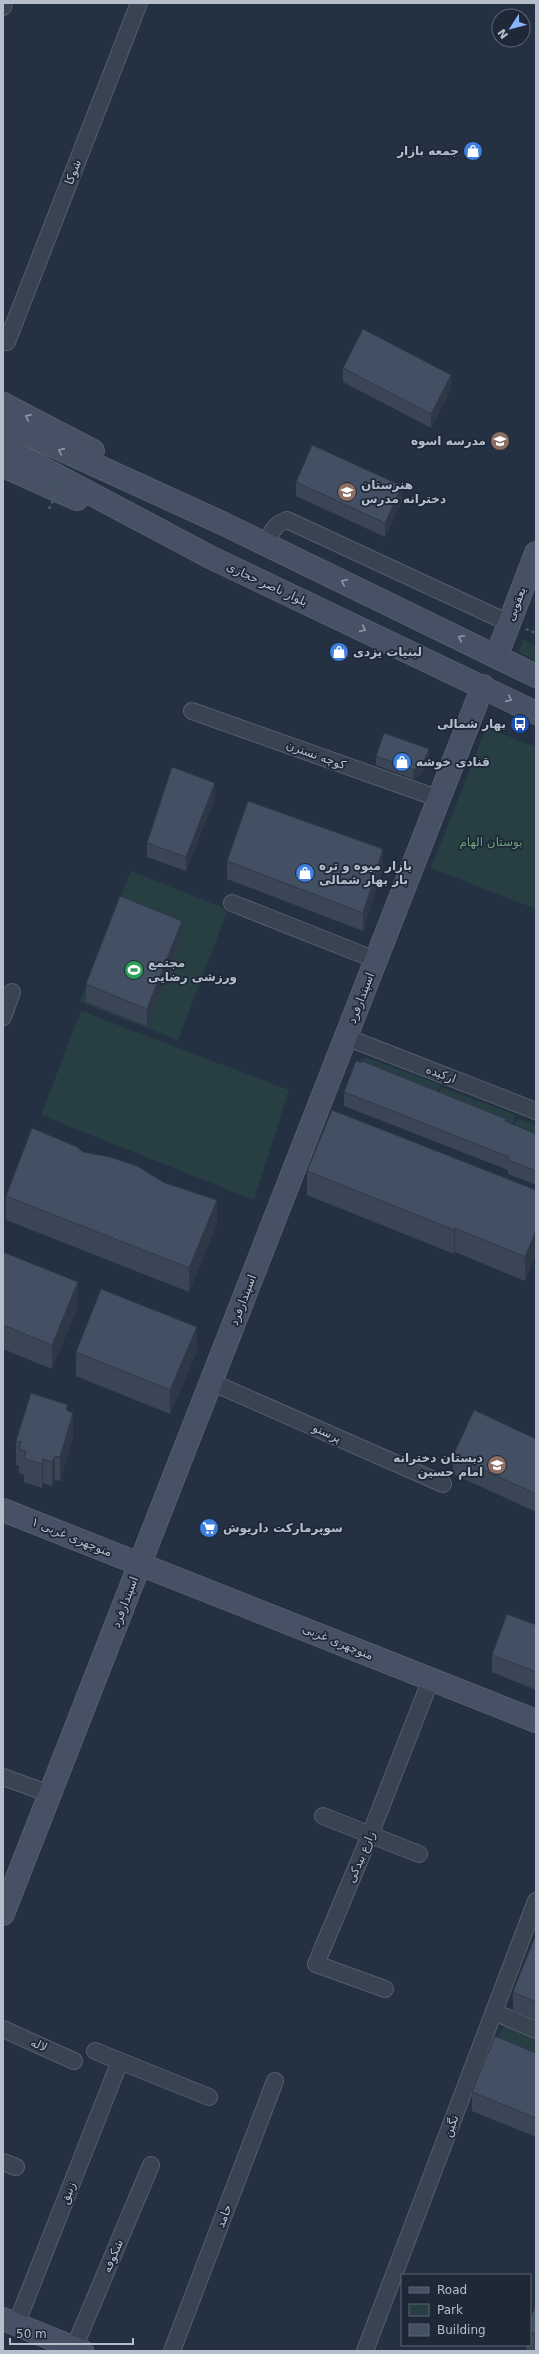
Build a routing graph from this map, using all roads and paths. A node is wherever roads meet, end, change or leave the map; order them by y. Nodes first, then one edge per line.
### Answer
1 (4, 3) edge
2 (139, 3) edge
3 (3, 7) edge
4 (7, 342) dead end
5 (3, 404) edge
6 (3, 423) edge
7 (83, 437) dead end
8 (3, 447) edge
9 (3, 466) edge
10 (50, 510) dead end
11 (222, 523) junction
12 (266, 544) junction
13 (536, 553) edge
14 (210, 557) junction
15 (509, 622) junction
16 (497, 655) junction
17 (536, 676) edge
18 (483, 686) junction
19 (192, 711) dead end
20 (536, 713) edge
21 (440, 799) junction
22 (232, 903) dead end
23 (376, 960) junction
24 (12, 992) dead end
25 (3, 1017) edge
26 (346, 1037) junction
27 (536, 1111) edge
28 (211, 1382) junction
29 (442, 1484) dead end
30 (3, 1510) edge
31 (140, 1564) junction
32 (431, 1679) junction
33 (536, 1721) edge
34 (3, 1777) edge
35 (50, 1794) junction
36 (323, 1816) dead end
37 (370, 1835) junction
38 (419, 1854) dead end
39 (536, 1901) edge
40 (3, 1914) edge
41 (386, 1989) dead end
42 (494, 2012) junction
43 (3, 2029) edge
44 (536, 2030) edge
45 (95, 2051) dead end
46 (74, 2060) dead end
47 (120, 2061) junction
48 (275, 2081) dead end
49 (209, 2097) dead end
50 (151, 2165) dead end
51 (10, 2322) edge
52 (78, 2350) edge
53 (172, 2351) edge
54 (365, 2351) edge

1 - 3 street
2 - 4 street, شوکا
11 -> 5 street
11 -> 6 street
7 - 10 path, bridge
8 - 14 street, بلوار ناصر حجازی
9 - 14 street
11 - 12 street
12 - 15 street
16 -> 12 street
13 - 15 street, یعقوبی
14 -> 18 street, بلوار ناصر حجازی
15 - 16 street, یعقوبی
16 - 17 street
18 -> 20 street, بلوار ناصر حجازی
18 - 21 street, اسپندارفرد
19 - 21 street, کوچه نسترن
21 - 23 street, اسپندارفرد
22 - 23 street
23 - 26 street, اسپندارفرد
24 - 25 street
26 - 27 street, ارکیده
26 - 28 street, اسپندارفرد
28 - 29 street, پرستو
28 - 31 street, اسپندارفرد
30 - 31 street, منوچهری غربی ۱
31 - 32 street, منوچهری غربی
31 - 35 street, اسپندارفرد
32 - 33 street, منوچهری غربی
32 - 37 street, زارع بیدکی
34 - 35 street
35 - 40 street, اسپندارفرد
36 - 37 street
37 - 38 street
37 - 41 street, زارع بیدکی
39 - 42 street, نگین
42 - 44 street
42 - 54 street, نگین
43 - 46 street, لاله
45 - 47 street
47 - 49 street
47 - 51 street, زنبق
48 - 53 street, حامد
50 - 52 street, شکوفه
51 - 52 street

